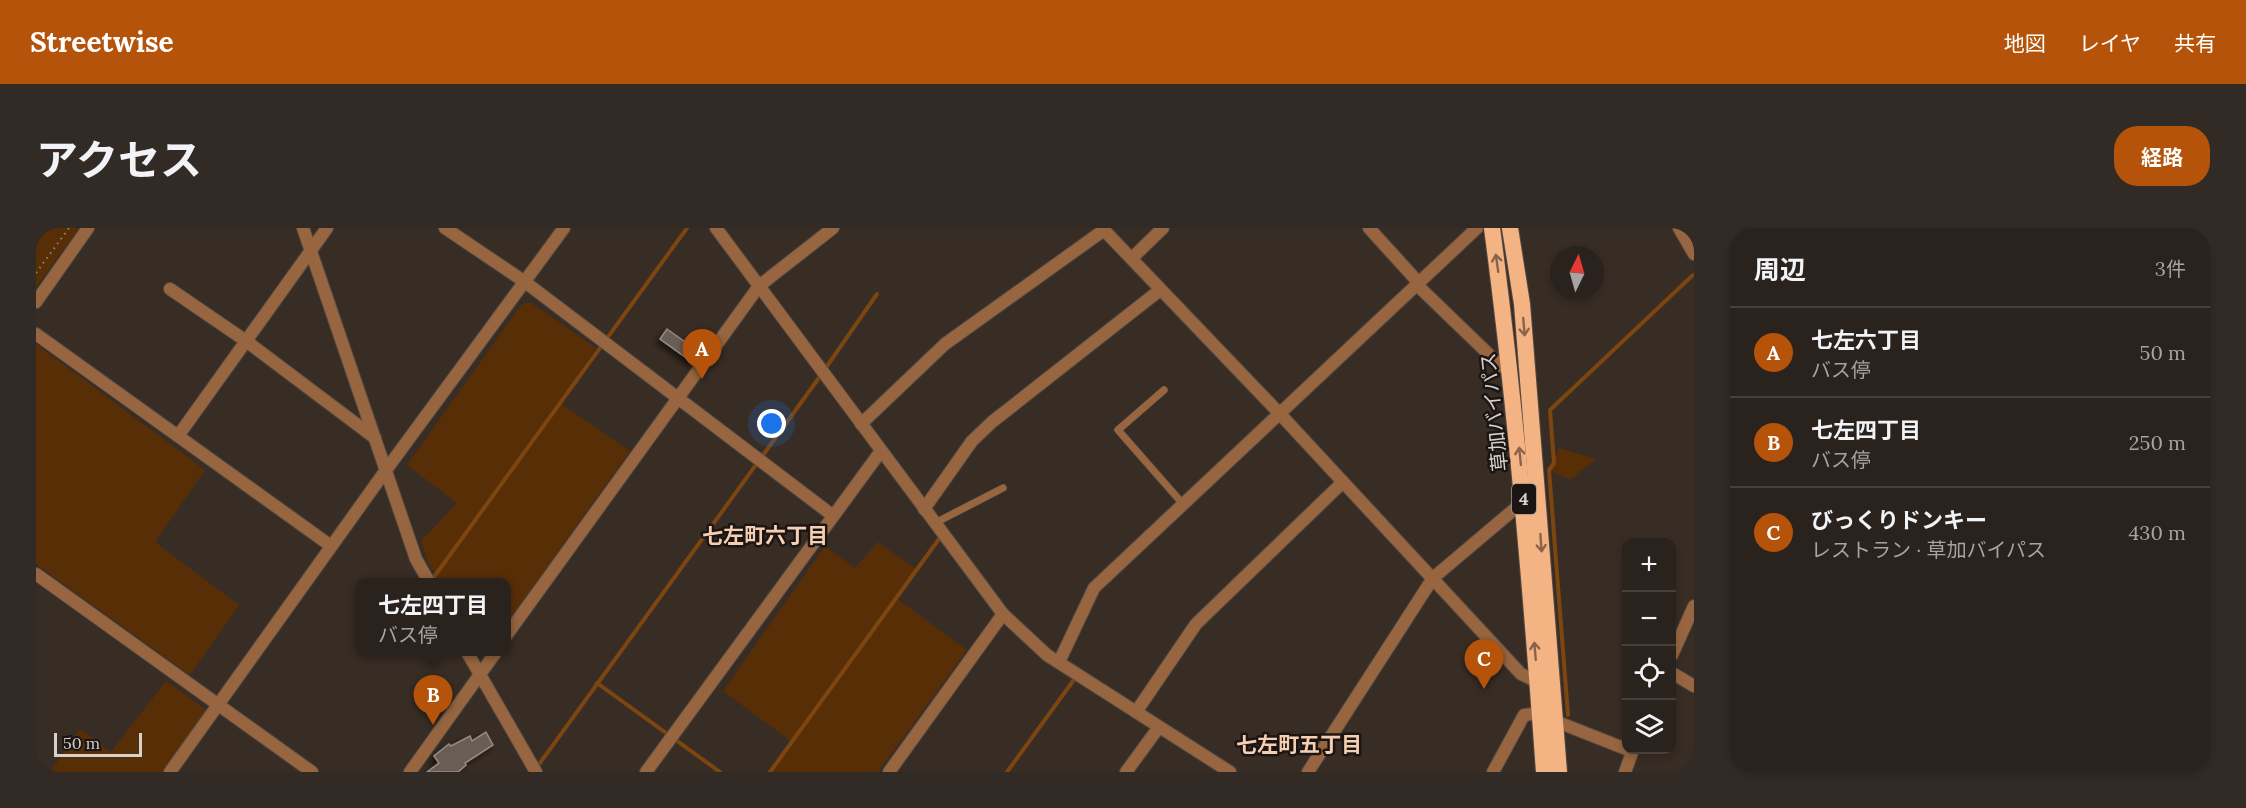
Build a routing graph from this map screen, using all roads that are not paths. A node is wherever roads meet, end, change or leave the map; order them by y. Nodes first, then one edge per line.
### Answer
1 (88, 228) edge
2 (303, 228) edge
3 (327, 228) edge
4 (445, 228) edge
5 (564, 228) edge
6 (716, 228) edge
7 (833, 228) edge
8 (1163, 228) edge
9 (1369, 228) edge
10 (1478, 228) edge
11 (1492, 228) edge
12 (1510, 228) edge
13 (1679, 228) edge
14 (1103, 229) edge
15 (310, 250) junction
16 (1694, 254) edge
17 (1132, 258) junction
18 (525, 282) junction
19 (1417, 283) junction
20 (759, 286) junction
21 (170, 289) dead end
22 (1161, 290) junction
23 (36, 302) edge
24 (36, 334) edge
25 (246, 341) junction
26 (1511, 368) junction
27 (1164, 390) dead end
28 (679, 397) junction
29 (1280, 414) junction
30 (861, 424) junction
31 (178, 436) junction
32 (375, 438) junction
33 (881, 451) junction
34 (386, 470) junction
35 (1342, 482) junction
36 (1003, 488) dead end
37 (1524, 501) junction
38 (1183, 504) junction
39 (924, 508) junction
40 (832, 515) junction
41 (935, 524) junction
42 (331, 546) junction
43 (36, 574) edge
44 (427, 578) edge
45 (1433, 578) junction
46 (1694, 606) edge
47 (1003, 614) junction
48 (511, 630) edge
49 (1675, 646) edge
50 (470, 656) edge
51 (492, 656) edge
52 (1059, 662) junction
53 (479, 674) junction
54 (1676, 676) edge
55 (1538, 682) junction
56 (1694, 686) edge
57 (218, 705) junction
58 (1136, 712) junction
59 (1540, 713) junction
60 (1555, 721) junction
61 (1158, 727) junction
62 (1622, 747) edge
63 (1629, 754) edge
64 (170, 772) edge
65 (312, 772) edge
66 (410, 772) edge
67 (536, 772) edge
68 (646, 772) edge
69 (889, 772) edge
70 (1126, 772) edge
71 (1230, 772) edge
72 (1308, 772) edge
73 (1493, 772) edge
74 (1544, 772) edge
75 (1559, 772) edge
76 (1624, 772) edge

1 - 23 street
2 - 15 street
3 - 15 street
4 - 18 street
5 - 18 street
6 - 20 street
7 - 20 street
8 - 17 street
9 - 19 street
10 - 19 street
26 -> 11 highway, 草加バイパス / 4
12 -> 60 highway, 草加バイパス / 4
13 - 16 street
14 - 17 street
14 - 30 street
15 - 25 street
15 - 32 street
17 - 22 street
18 - 28 street
18 - 34 street
19 - 26 street
19 - 29 street
20 - 28 street
20 - 30 street
21 - 25 street
22 - 29 street
22 - 39 street
24 - 31 street
25 - 31 street
25 - 32 street
37 -> 26 highway, 草加バイパス / 4
27 - 38 lane
28 - 40 street
28 - 48 street
29 - 35 street
29 - 38 street
30 - 33 street
31 - 42 street
32 - 34 street
33 - 39 street
33 - 40 street
34 - 42 street
34 - 44 street
35 - 45 street
35 - 58 street
36 - 41 lane
37 - 45 street
55 -> 37 highway, 草加バイパス / 4
38 - 52 street
39 - 41 street
40 - 68 street
41 - 47 street
42 - 57 street
43 - 57 street
45 - 55 street
45 - 72 street
46 - 49 street
47 - 52 street
47 - 69 street
50 - 53 street
51 - 53 street
52 - 58 street
53 - 66 street
53 - 67 street
54 - 56 street
55 - 59 highway, 草加バイパス / 4
57 - 64 street
57 - 65 street
58 - 61 street
59 - 73 street
59 - 74 highway, 草加バイパス / 4
60 - 62 street
60 - 75 highway, 草加バイパス / 4
61 - 70 street
61 - 71 street
63 - 76 street

